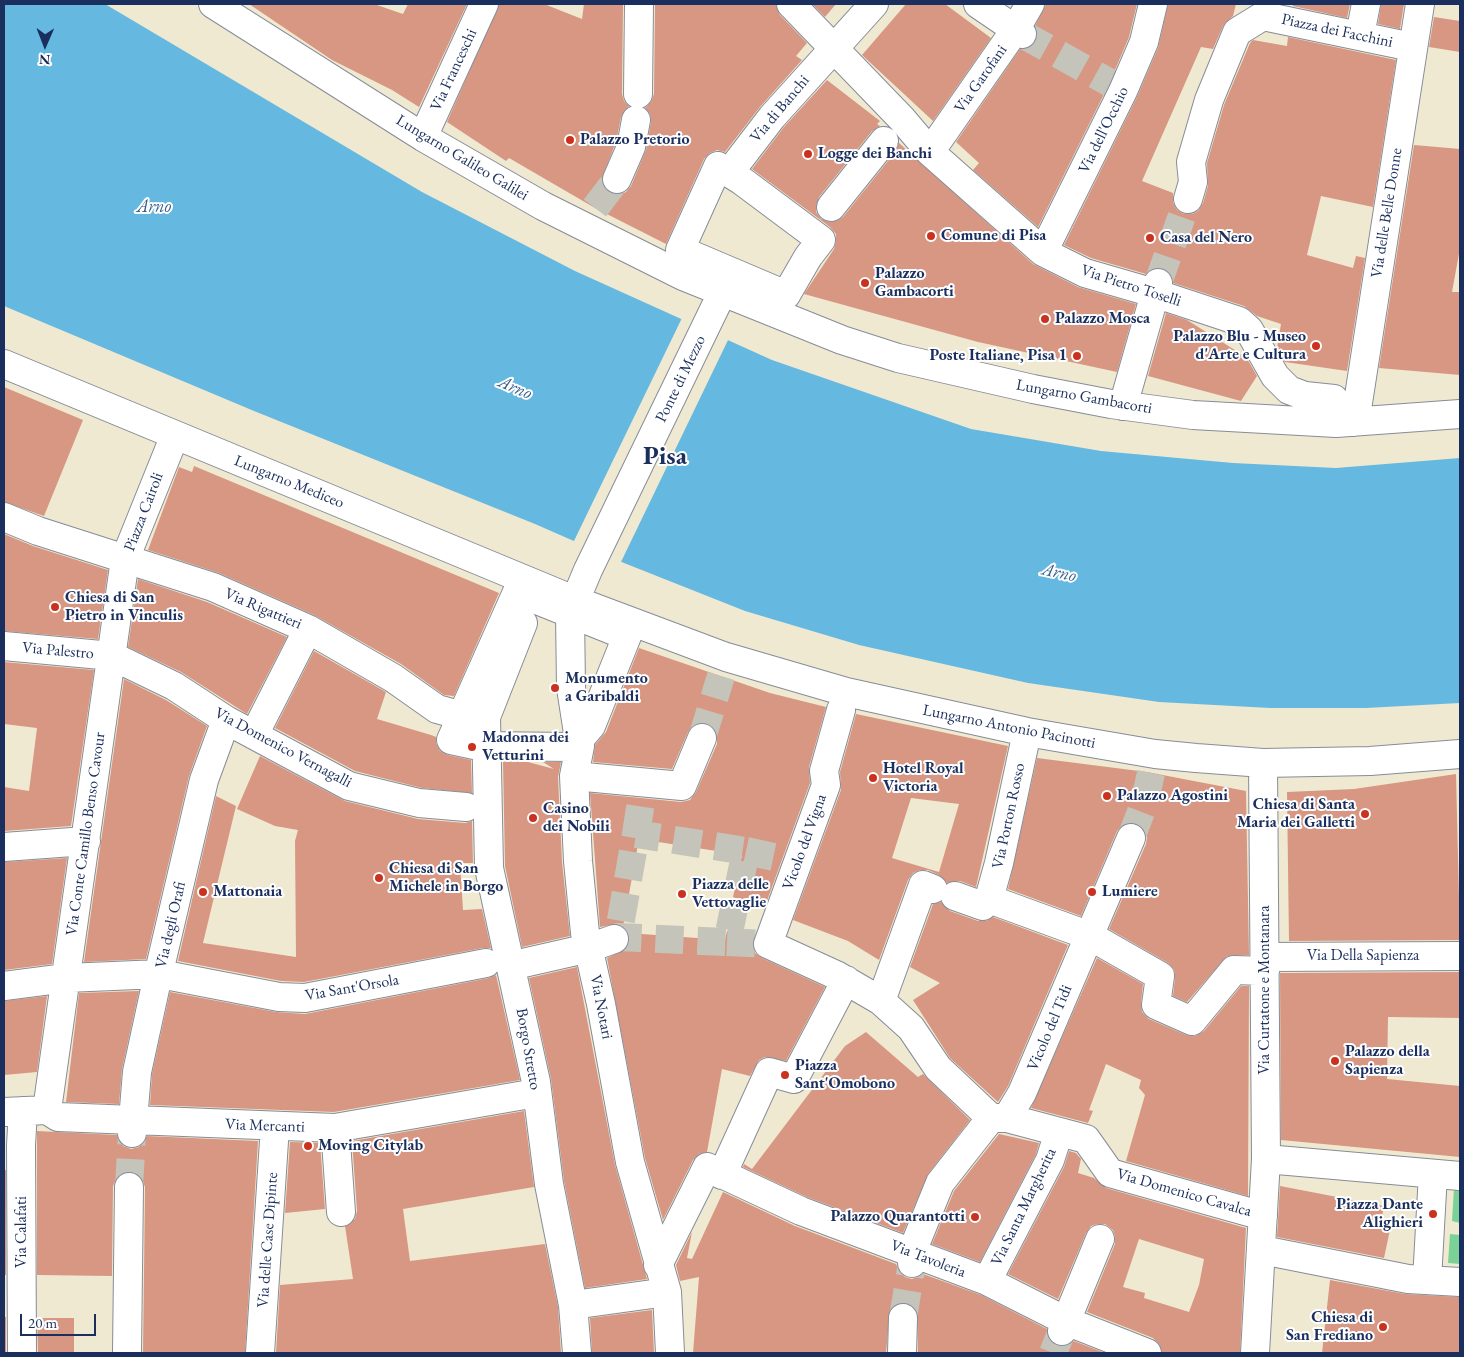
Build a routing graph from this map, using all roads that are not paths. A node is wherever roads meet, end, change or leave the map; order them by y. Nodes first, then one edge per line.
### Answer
1 (213, 4) edge
2 (484, 4) edge
3 (639, 4) edge
4 (791, 4) edge
5 (874, 4) edge
6 (978, 4) edge
7 (1030, 4) edge
8 (1153, 4) edge
9 (1366, 4) edge
10 (1420, 4) edge
11 (1264, 10) edge
12 (247, 13) edge
13 (1019, 32) junction
14 (1360, 35) junction
15 (834, 47) junction
16 (1412, 47) junction
17 (892, 131) junction
18 (423, 137) junction
19 (930, 152) junction
20 (729, 173) junction
21 (617, 180) tunnel mouth
22 (1188, 199) tunnel mouth
23 (822, 220) junction
24 (1043, 252) junction
25 (1156, 288) junction
26 (717, 303) junction
27 (4, 364) edge
28 (1123, 406) junction
29 (1460, 414) edge
30 (1345, 422) junction
31 (174, 435) junction
32 (4, 517) edge
33 (125, 559) junction
34 (572, 607) junction
35 (604, 627) junction
36 (308, 629) junction
37 (572, 644) junction
38 (4, 646) edge
39 (112, 656) junction
40 (841, 710) dead end
41 (474, 716) junction
42 (226, 720) junction
43 (1027, 732) junction
44 (254, 735) junction
45 (702, 738) tunnel mouth
46 (580, 744) junction
47 (487, 746) junction
48 (1460, 754) edge
49 (1263, 763) junction
50 (574, 776) junction
51 (477, 807) junction
52 (1131, 838) tunnel mouth
53 (86, 840) junction
54 (4, 847) edge
55 (988, 900) junction
56 (1090, 936) junction
57 (601, 944) junction
58 (768, 944) joint
59 (1460, 956) edge
60 (502, 962) junction
61 (1265, 964) junction
62 (160, 974) junction
63 (66, 978) junction
64 (846, 980) junction
65 (4, 986) edge
66 (881, 1001) junction
67 (536, 1093) junction
68 (25, 1111) edge
69 (999, 1118) junction
70 (275, 1126) junction
71 (132, 1127) junction
72 (335, 1128) junction
73 (1059, 1132) junction
74 (12, 1145) edge
75 (1277, 1161) junction
76 (714, 1171) junction
77 (1433, 1174) junction
78 (1460, 1176) edge
79 (129, 1187) tunnel mouth
80 (341, 1212) dead end
81 (1263, 1216) junction
82 (1100, 1239) dead end
83 (1262, 1250) junction
84 (912, 1257) junction
85 (658, 1266) junction
86 (1418, 1279) junction
87 (987, 1281) junction
88 (1460, 1282) edge
89 (667, 1292) junction
90 (574, 1305) junction
91 (903, 1318) tunnel mouth
92 (1064, 1326) junction
93 (22, 1353) edge
94 (127, 1353) edge
95 (260, 1353) edge
96 (577, 1353) edge
97 (670, 1353) edge
98 (902, 1353) edge
99 (1147, 1353) edge
100 (1255, 1353) edge

1 - 12 street, Lungarno Galileo Galilei
2 - 18 street, Via Franceschi
3 - 21 street
4 - 15 street, Via Pietro Toselli
5 - 15 street, Via di Banchi
6 - 13 street
7 - 13 street, Via Garofani
8 - 24 street, Via dell'Occhio
9 - 14 street
10 - 16 street, Via delle Belle Donne
11 - 14 street, Piazza dei Facchini
11 - 22 street, Piazza dei Facchini
12 - 18 street, Lungarno Galileo Galilei
13 - 19 street, Via Garofani
14 - 16 street, Piazza dei Facchini
15 - 17 street, Via Pietro Toselli
15 - 20 street, Via di Banchi
16 - 30 street, Via delle Belle Donne
17 - 19 street, Via Pietro Toselli
17 - 23 street
18 - 26 street, Lungarno Galileo Galilei
19 - 24 street, Via Pietro Toselli
20 - 23 street
20 - 23 street
24 - 25 street, Via Pietro Toselli
25 - 28 street
25 - 30 street, Via Pietro Toselli
26 - 28 street, Lungarno Gambacorti
26 - 34 street, Ponte di Mezzo
27 - 31 street, Lungarno Mediceo
28 - 30 street, Lungarno Gambacorti
29 - 30 street, Lungarno Gambacorti
31 - 33 street, Piazza Cairoli
31 - 34 street, Lungarno Mediceo
32 - 33 street, Piazza Cairoli
33 - 36 street, Via Rigattieri
33 - 39 street, Via Conte Camillo Benso Cavour
34 - 35 street
34 - 37 street
34 - 41 street
34 - 43 street, Lungarno Antonio Pacinotti
35 - 37 street
35 - 46 street
36 - 41 street, Via Rigattieri
36 - 44 street
37 - 46 street
38 - 39 street, Via Palestro
39 - 42 street, Via Domenico Vernagalli
39 - 53 street, Via Conte Camillo Benso Cavour
40 - 58 street, Vicolo del Vigna
41 - 47 street
42 - 44 street, Via Domenico Vernagalli
42 - 62 street, Via degli Orafi
43 - 49 street, Lungarno Antonio Pacinotti
43 - 55 street, Via Porton Rosso
44 - 51 street, Via Domenico Vernagalli
45 - 50 street
46 - 47 street
46 - 50 street, Via Notari
47 - 51 street, Borgo Stretto
48 - 49 street, Lungarno Antonio Pacinotti
49 - 61 street, Via Curtatone e Montanara
50 - 57 street, Via Notari
51 - 60 street, Borgo Stretto
52 - 56 street, Vicolo del Tidi
53 - 54 street
53 - 63 street, Via Conte Camillo Benso Cavour
55 - 56 street
55 - 66 street
56 - 61 street, Via Della Sapienza
56 - 69 street, Vicolo del Tidi
57 - 60 street, Via Sant'Orsola
57 - 85 street, Via Notari
58 - 64 street, Via Domenico Cavalca
59 - 61 street, Via Della Sapienza
60 - 62 street, Via Sant'Orsola
60 - 67 street, Borgo Stretto
61 - 75 street, Via Curtatone e Montanara
62 - 63 street, Via Sant'Orsola
62 - 71 street, Via degli Orafi
63 - 65 street, Via Sant'Orsola
63 - 68 street, Via Conte Camillo Benso Cavour
64 - 66 street, Via Domenico Cavalca
64 - 76 street
66 - 69 street, Via Domenico Cavalca
67 - 72 street, Via Mercanti
67 - 90 street, Borgo Stretto
68 - 71 street, Via Mercanti
68 - 74 street, Via Calafati
69 - 73 street, Via Domenico Cavalca
69 - 84 street, Vicolo del Tidi
70 - 71 street, Via Mercanti
70 - 72 street, Via Mercanti
70 - 95 street, Via delle Case Dipinte
72 - 80 street
73 - 81 street, Via Domenico Cavalca
73 - 87 street, Via Santa Margherita
74 - 93 street, Via Calafati
75 - 77 street
75 - 81 street, Via Curtatone e Montanara
76 - 84 street, Via Tavoleria
76 - 85 street
77 - 78 street
77 - 86 street
79 - 94 street
81 - 83 street, Via Curtatone e Montanara
82 - 92 street
83 - 86 street
83 - 100 street, Via Curtatone e Montanara
84 - 87 street, Via Tavoleria
85 - 89 street, Via Notari
86 - 88 street
87 - 92 street, Via Tavoleria
89 - 90 street
89 - 97 street, Via Notari
90 - 96 street, Borgo Stretto
91 - 98 street
92 - 99 street, Via Tavoleria

